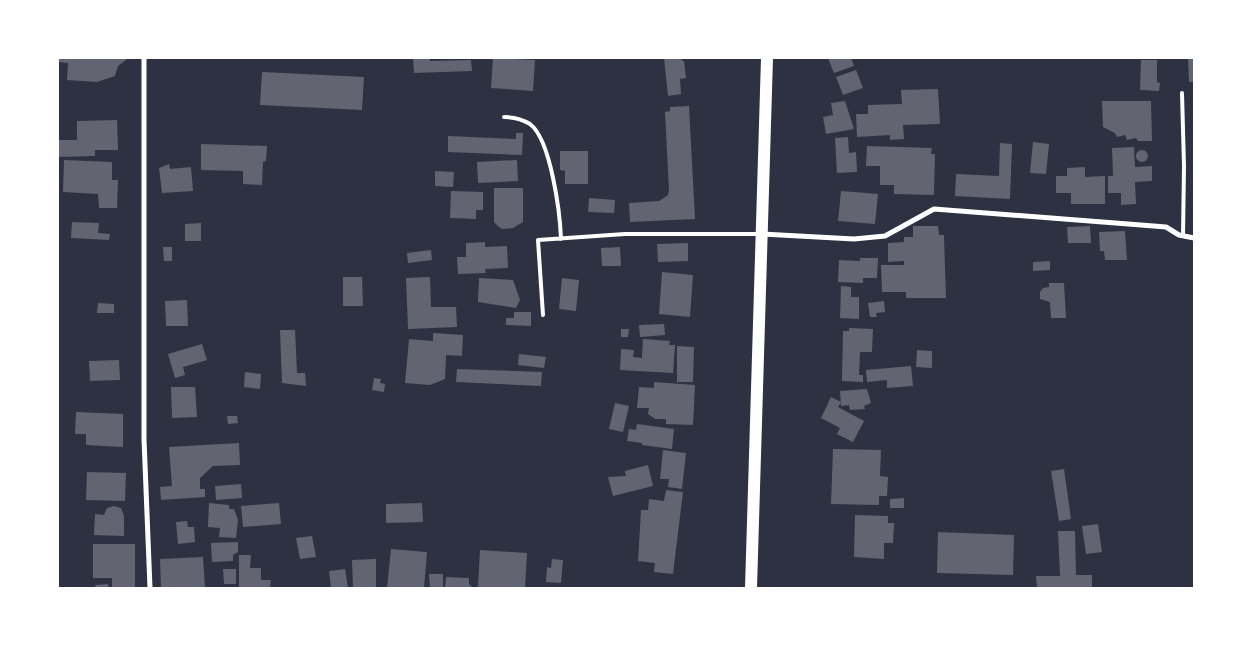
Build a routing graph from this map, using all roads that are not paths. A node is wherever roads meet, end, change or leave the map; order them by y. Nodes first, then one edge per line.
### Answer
1 (144, 58) edge
2 (767, 58) edge
3 (1182, 93) dead end
4 (504, 117) dead end
5 (761, 234) junction
6 (1183, 236) junction
7 (1194, 238) edge
8 (561, 239) junction
9 (543, 315) dead end
10 (150, 588) edge
11 (750, 588) edge

1 - 10 street
2 - 5 main road
3 - 6 lane
4 - 8 lane
5 - 6 street
5 - 8 lane
5 - 11 main road
6 - 7 street
8 - 9 lane

